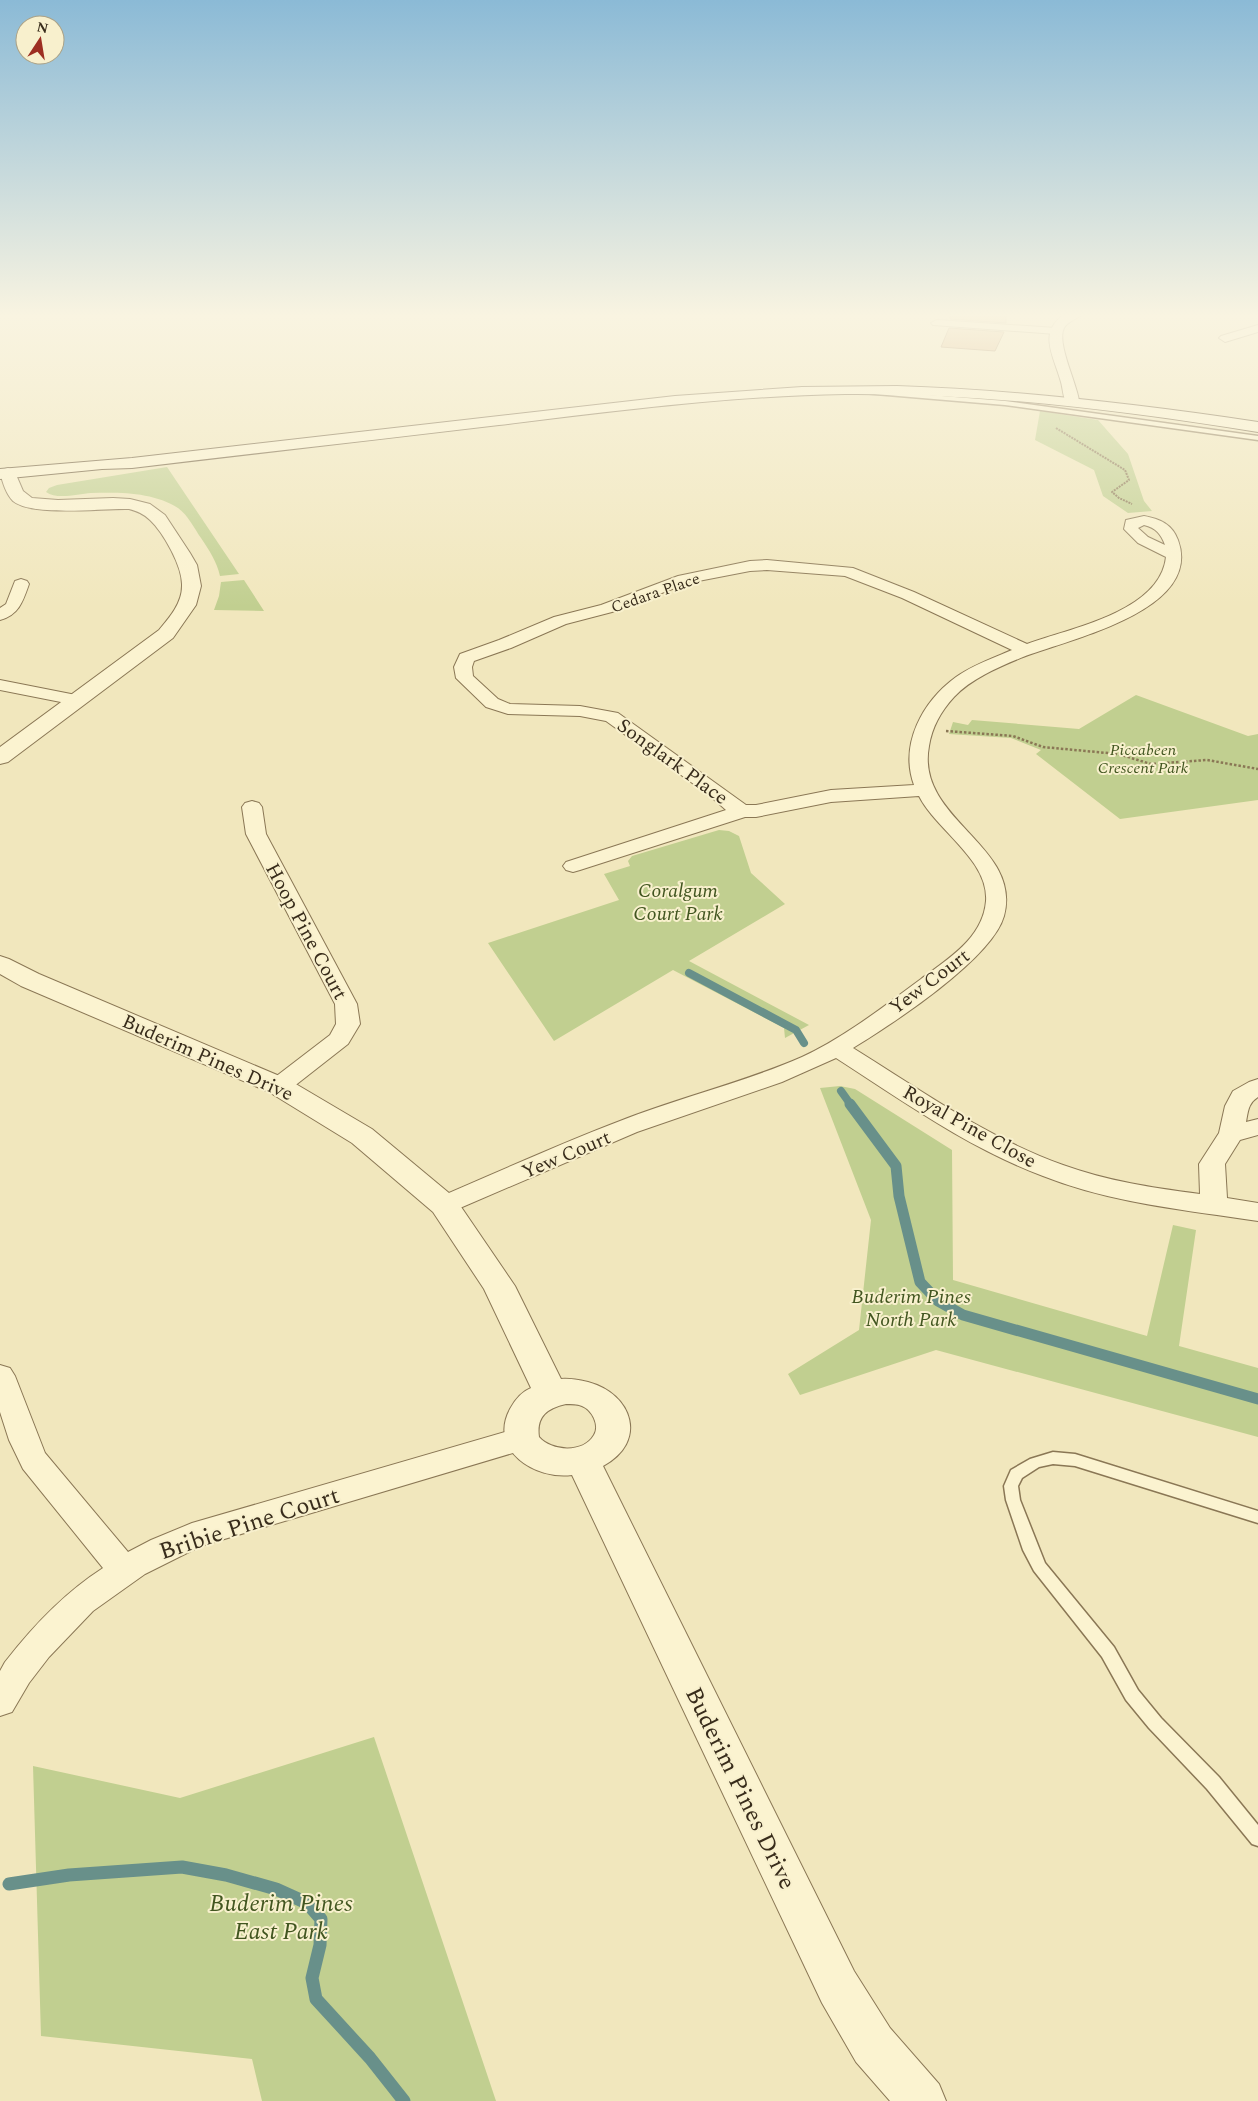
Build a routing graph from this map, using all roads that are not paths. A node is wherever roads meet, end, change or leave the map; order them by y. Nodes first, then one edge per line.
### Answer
1 (578, 411) edge
2 (1059, 411) edge
3 (1158, 411) edge
4 (1258, 427) edge
5 (1258, 438) edge
6 (5, 477) edge
7 (1172, 554) dead end
8 (20, 584) dead end
9 (0, 615) edge
10 (1028, 651) junction
11 (0, 685) edge
12 (76, 700) junction
13 (537, 711) joint
14 (0, 756) edge
15 (926, 790) junction
16 (252, 807) dead end
17 (743, 810) junction
18 (572, 866) dead end
19 (0, 964) edge
20 (836, 1048) junction
21 (278, 1086) junction
22 (1258, 1087) edge
23 (1258, 1127) edge
24 (1231, 1134) junction
25 (444, 1205) junction
26 (1214, 1206) junction
27 (1258, 1212) edge
28 (0, 1376) edge
29 (551, 1394) junction
30 (522, 1439) junction
31 (582, 1460) junction
32 (1258, 1517) edge
33 (124, 1570) junction
34 (0, 1701) edge
35 (1258, 1838) edge
36 (922, 2101) edge

1 - 6 street
2 - 5 lane
3 - 4 street
6 - 12 street
7 - 10 street, Yew Court
8 - 9 street
10 - 13 street, Cedara Place
10 - 15 street, Yew Court
11 - 12 street
12 - 14 street
13 - 17 street, Songlark Place
15 - 17 street, Songlark Place
15 - 20 street, Yew Court
16 - 21 street, Hoop Pine Court
17 - 18 street
19 - 21 street, Buderim Pines Drive
20 - 25 street, Yew Court
20 - 26 street, Royal Pine Close
21 - 25 street, Buderim Pines Drive
22 - 24 street
23 - 24 street
24 - 26 street
25 - 29 street, Buderim Pines Drive
26 - 27 street, Royal Pine Close
28 - 33 street
29 - 30 street
29 - 31 street
30 - 31 street
30 - 33 street, Bribie Pine Court
31 - 36 street, Buderim Pines Drive
32 - 35 lane
33 - 34 street, Bribie Pine Court

